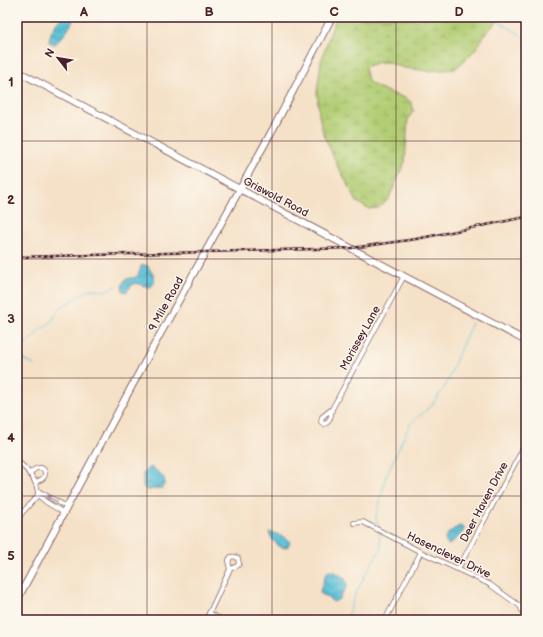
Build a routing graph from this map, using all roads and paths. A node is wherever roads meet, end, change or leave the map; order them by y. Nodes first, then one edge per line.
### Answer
1 (332, 17) edge
2 (17, 71) edge
3 (240, 189) junction
4 (404, 276) junction
5 (526, 341) edge
6 (332, 408) dead end
7 (526, 443) edge
8 (17, 461) edge
9 (29, 474) junction
10 (35, 482) junction
11 (38, 493) junction
12 (65, 510) junction
13 (17, 522) edge
14 (354, 523) dead end
15 (422, 552) junction
16 (230, 569) dead end
17 (458, 569) junction
18 (17, 600) edge
19 (209, 613) junction
20 (206, 620) edge
21 (222, 620) edge
22 (385, 620) edge
23 (526, 620) edge

1 - 3 street, 9 Mile Road
2 - 3 street, Griswold Road
3 - 4 street, Griswold Road
3 - 12 street, 9 Mile Road
4 - 5 street, Griswold Road
4 - 6 street, Morissey Lane
7 - 17 street, Deer Haven Drive
8 - 9 street
9 - 10 street
9 - 10 street
10 - 11 street
11 - 12 street
11 - 13 street
12 - 18 street, 9 Mile Road
14 - 15 street, Hasenclever Drive
15 - 17 street, Hasenclever Drive
15 - 22 street
16 - 19 street
17 - 23 street, Hasenclever Drive
19 - 20 street
19 - 21 street

